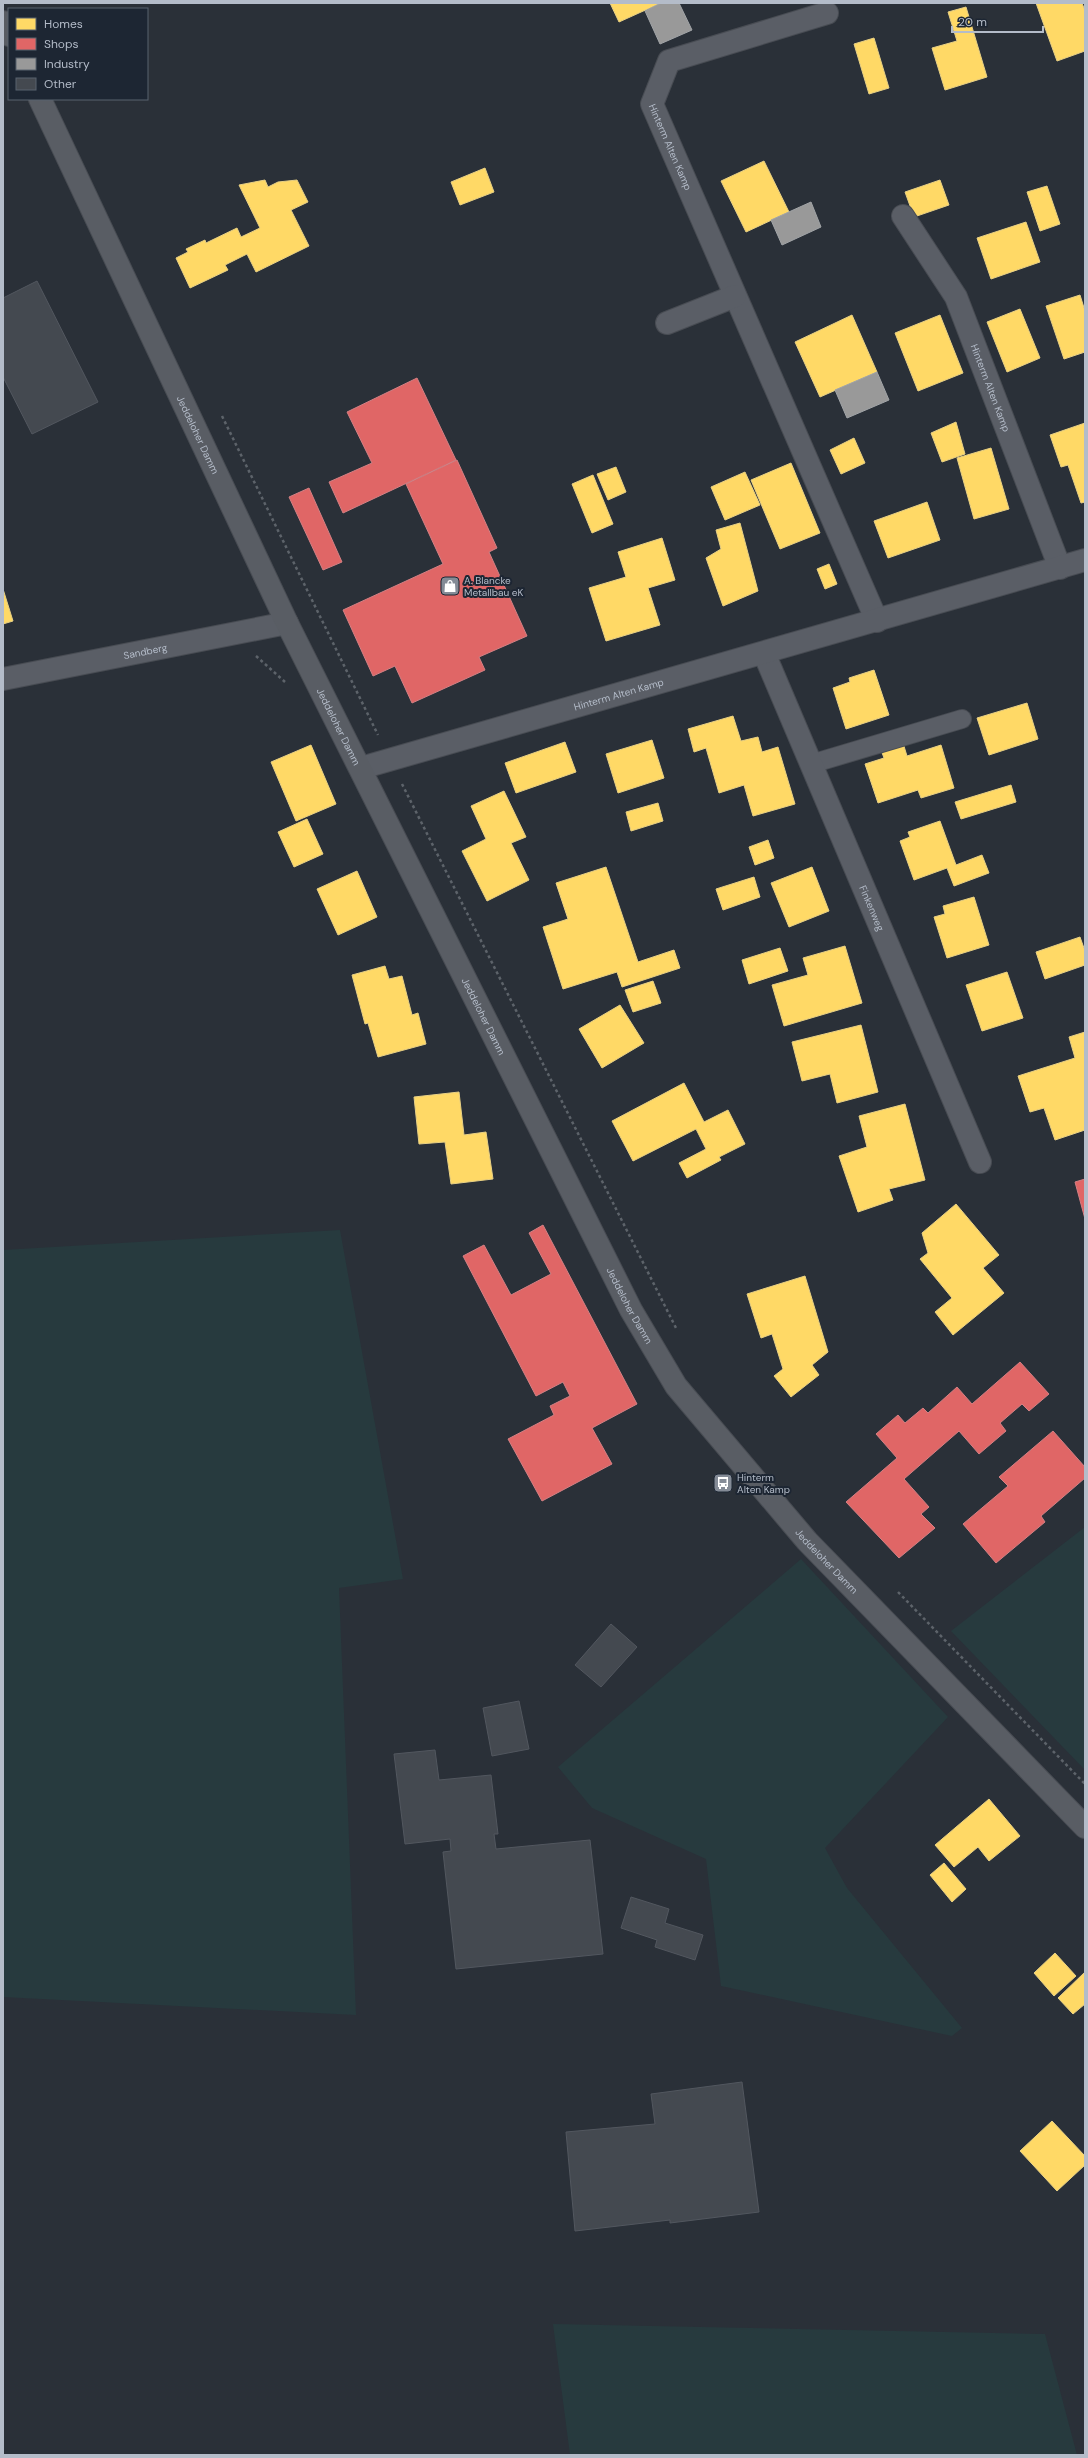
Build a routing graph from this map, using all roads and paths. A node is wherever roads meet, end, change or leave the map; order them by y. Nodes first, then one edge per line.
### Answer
1 (827, 14) dead end
2 (3, 22) edge
3 (8, 33) edge
4 (40, 100) edge
5 (903, 216) dead end
6 (735, 296) junction
7 (666, 323) dead end
8 (220, 413) dead end
9 (1085, 560) edge
10 (1060, 568) junction
11 (877, 621) junction
12 (287, 623) junction
13 (232, 634) junction
14 (764, 653) junction
15 (3, 679) edge
16 (288, 685) dead end
17 (962, 719) dead end
18 (390, 759) junction
19 (811, 764) junction
20 (361, 768) junction
21 (980, 1162) dead end
22 (677, 1331) dead end
23 (895, 1590) dead end
24 (1085, 1784) edge
25 (1085, 1827) edge

1 - 6 street, Hinterm Alten Kamp
2 - 3 main road
4 - 12 main road, Jeddeloher Damm
5 - 10 street, Hinterm Alten Kamp
6 - 7 street
6 - 11 street, Hinterm Alten Kamp
8 - 18 path
9 - 10 street, Hinterm Alten Kamp
10 - 11 street, Hinterm Alten Kamp
11 - 14 street, Hinterm Alten Kamp
12 - 13 street, Sandberg
12 - 20 main road, Jeddeloher Damm
13 - 15 street, Sandberg
13 - 16 path
14 - 18 street, Hinterm Alten Kamp
14 - 19 street, Finkenweg
17 - 19 lane
18 - 20 street, Hinterm Alten Kamp
18 - 22 path
19 - 21 street, Finkenweg
20 - 25 main road, Jeddeloher Damm
23 - 24 path

